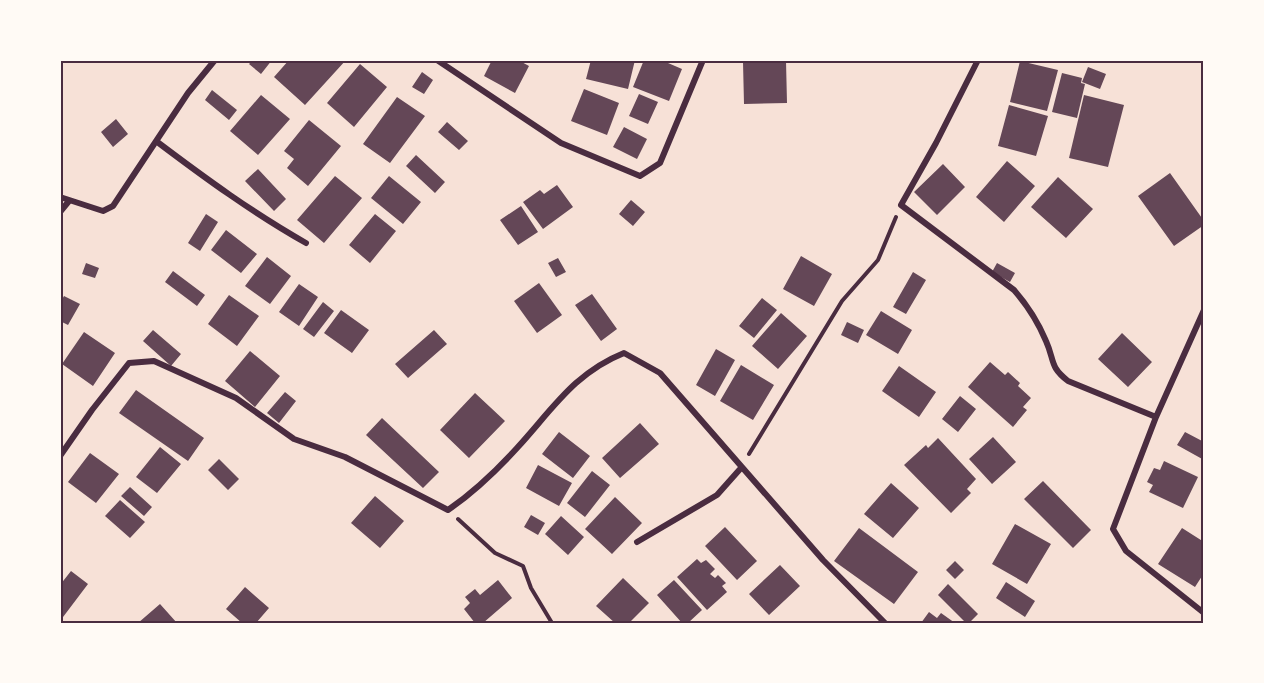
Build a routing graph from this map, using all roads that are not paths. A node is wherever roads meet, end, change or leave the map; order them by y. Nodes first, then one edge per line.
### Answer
1 (215, 60) edge
2 (436, 60) edge
3 (703, 60) edge
4 (978, 60) edge
5 (156, 141) junction
6 (60, 197) edge
7 (69, 201) junction
8 (60, 212) edge
9 (306, 243) dead end
10 (1204, 310) edge
11 (1156, 417) junction
12 (60, 456) edge
13 (741, 468) junction
14 (637, 542) dead end
15 (1204, 613) edge
16 (885, 623) edge

1 - 5 street
2 - 3 street
4 - 11 street
5 - 7 street
5 - 9 street
6 - 7 street
7 - 8 street
10 - 11 street
11 - 15 street
12 - 13 street
13 - 14 street
13 - 16 street

